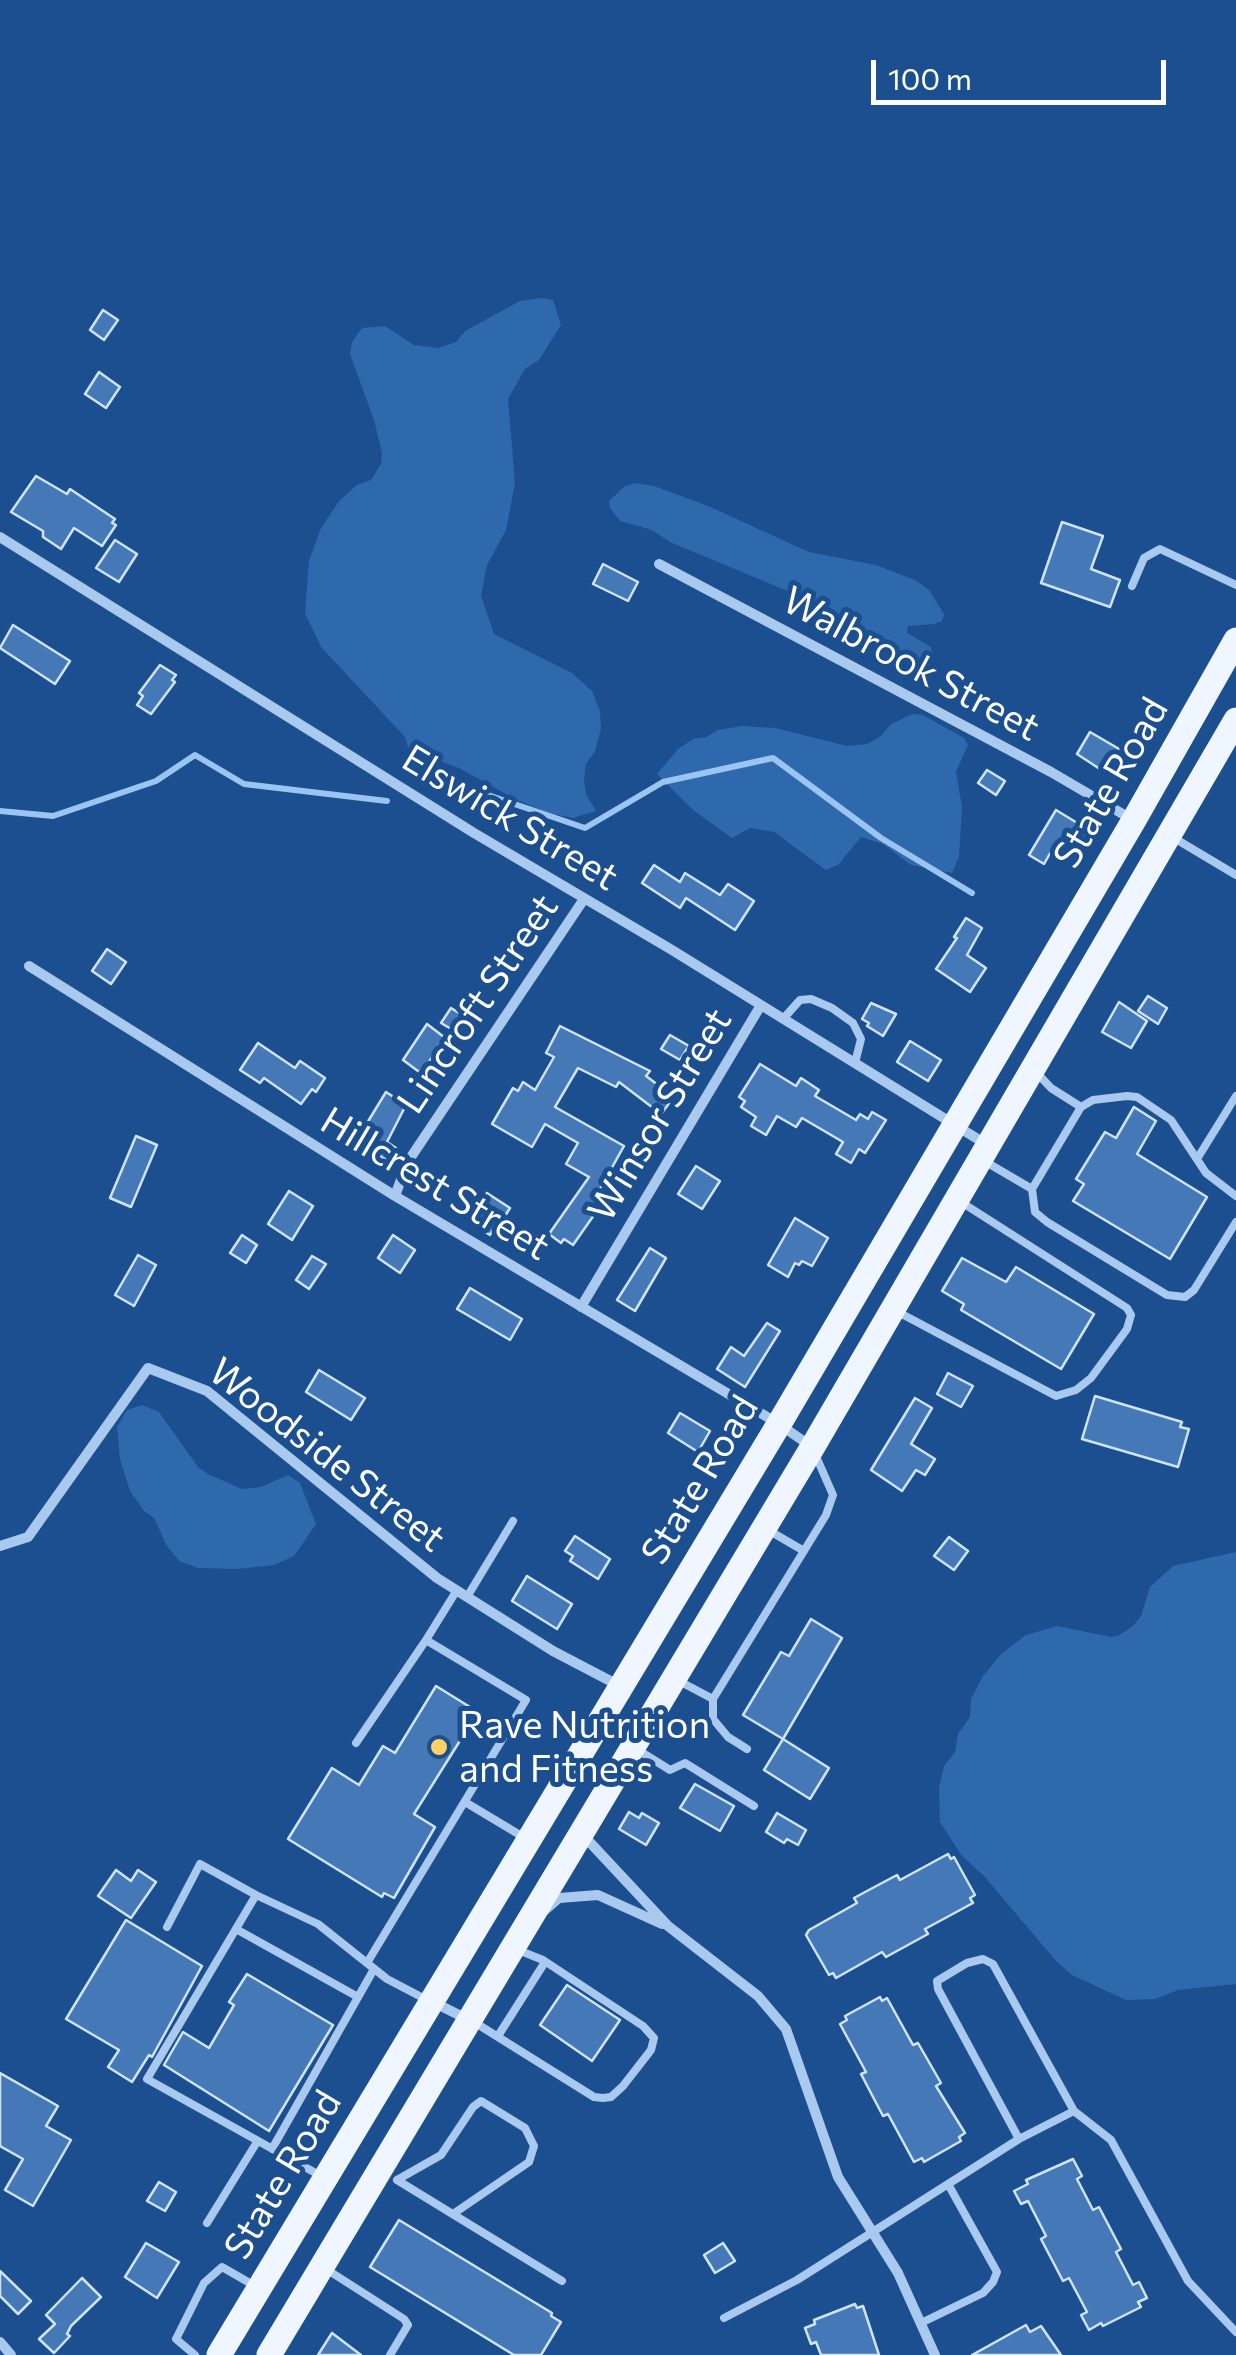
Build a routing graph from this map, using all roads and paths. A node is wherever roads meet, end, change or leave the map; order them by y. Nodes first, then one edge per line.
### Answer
1 (0, 537) edge
2 (659, 564) dead end
3 (1236, 585) edge
4 (1132, 586) dead end
5 (1236, 640) edge
6 (1236, 720) edge
7 (1134, 820) junction
8 (1170, 836) junction
9 (1236, 874) edge
10 (584, 899) junction
11 (30, 966) dead end
12 (761, 1005) junction
13 (783, 1019) junction
14 (855, 1062) junction
15 (1034, 1070) junction
16 (1236, 1096) edge
17 (1081, 1107) junction
18 (954, 1127) junction
19 (986, 1153) junction
20 (1197, 1160) junction
21 (1032, 1189) junction
22 (396, 1196) junction
23 (1236, 1196) edge
24 (958, 1200) junction
25 (1236, 1222) edge
26 (581, 1308) junction
27 (894, 1310) junction
28 (779, 1424) junction
29 (812, 1448) junction
30 (512, 1521) dead end
31 (764, 1528) junction
32 (0, 1546) edge
33 (804, 1552) junction
34 (462, 1594) junction
35 (426, 1640) junction
36 (675, 1680) junction
37 (619, 1685) junction
38 (713, 1700) junction
39 (356, 1743) dead end
40 (634, 1748) junction
41 (748, 1749) dead end
42 (464, 1802) junction
43 (754, 1806) dead end
44 (583, 1834) junction
45 (527, 1839) junction
46 (256, 1895) junction
47 (668, 1926) junction
48 (167, 1927) dead end
49 (236, 1929) junction
50 (521, 1937) junction
51 (545, 1962) junction
52 (371, 1966) junction
53 (358, 1997) junction
54 (430, 2001) junction
55 (470, 2020) junction
56 (498, 2036) junction
57 (1074, 2111) junction
58 (1018, 2140) junction
59 (257, 2142) junction
60 (272, 2150) junction
61 (389, 2175) junction
62 (325, 2178) junction
63 (948, 2184) junction
64 (453, 2214) junction
65 (207, 2223) dead end
66 (872, 2231) junction
67 (322, 2267) junction
68 (562, 2282) dead end
69 (259, 2289) junction
70 (724, 2318) dead end
71 (921, 2323) junction
72 (1236, 2332) edge
73 (0, 2342) edge
74 (11, 2355) edge
75 (195, 2355) edge
76 (220, 2355) edge
77 (270, 2355) edge
78 (390, 2355) edge
79 (935, 2355) edge

1 - 10 street, Elswick Street
2 - 7 street, Walbrook Street
3 - 4 lane
5 - 7 main road, State Road
6 - 8 main road, State Road
7 - 18 main road, State Road
8 - 9 lane
8 - 15 main road, State Road
10 - 12 street, Elswick Street
10 - 22 street, Lincroft Street
11 - 22 street, Hillcrest Street
12 - 13 street, Elswick Street
12 - 26 street, Winsor Street
13 - 14 street, Elswick Street
13 - 14 lane
14 - 18 street, Elswick Street
15 - 17 lane
15 - 19 main road, State Road
16 - 20 lane
17 - 20 lane
17 - 21 lane
18 - 19 street, Elswick Street
18 - 28 main road, State Road
19 - 21 lane
19 - 24 main road, State Road
20 - 23 lane
21 - 25 lane
22 - 26 street, Hillcrest Street
24 - 27 main road, State Road
24 - 27 lane
26 - 28 street, Hillcrest Street
27 - 29 main road, State Road
28 - 29 street, Hillcrest Street
28 - 37 main road, State Road
29 - 31 main road, State Road
29 - 33 lane
30 - 34 lane
31 - 33 lane
31 - 36 main road, State Road
32 - 34 street, Woodside Street
33 - 38 lane
34 - 35 lane
34 - 37 street, Woodside Street
35 - 39 lane
35 - 42 lane
36 - 38 lane
36 - 40 main road, State Road
37 - 45 main road, State Road
38 - 41 lane
40 - 43 lane
40 - 44 main road, State Road
42 - 45 lane
42 - 52 lane
44 - 47 street
44 - 50 main road, State Road
45 - 54 main road, State Road
46 - 48 lane
46 - 49 lane
46 - 52 lane
47 - 50 street
47 - 66 street
49 - 53 lane
49 - 59 lane
50 - 51 lane
50 - 55 main road, State Road
51 - 56 lane
51 - 56 lane
52 - 53 lane
52 - 54 lane
53 - 60 lane
54 - 55 street
54 - 62 main road, State Road
55 - 56 lane
55 - 61 main road, State Road
57 - 58 lane
57 - 58 lane
57 - 72 lane
58 - 63 lane
59 - 60 lane
59 - 65 lane
60 - 62 lane
61 - 64 lane
61 - 64 lane
61 - 67 main road, State Road
62 - 69 main road, State Road
63 - 66 lane
63 - 71 lane
64 - 68 lane
66 - 70 lane
66 - 71 street
67 - 77 main road, State Road
67 - 78 lane
69 - 75 lane
69 - 76 main road, State Road
71 - 79 street
73 - 74 street

